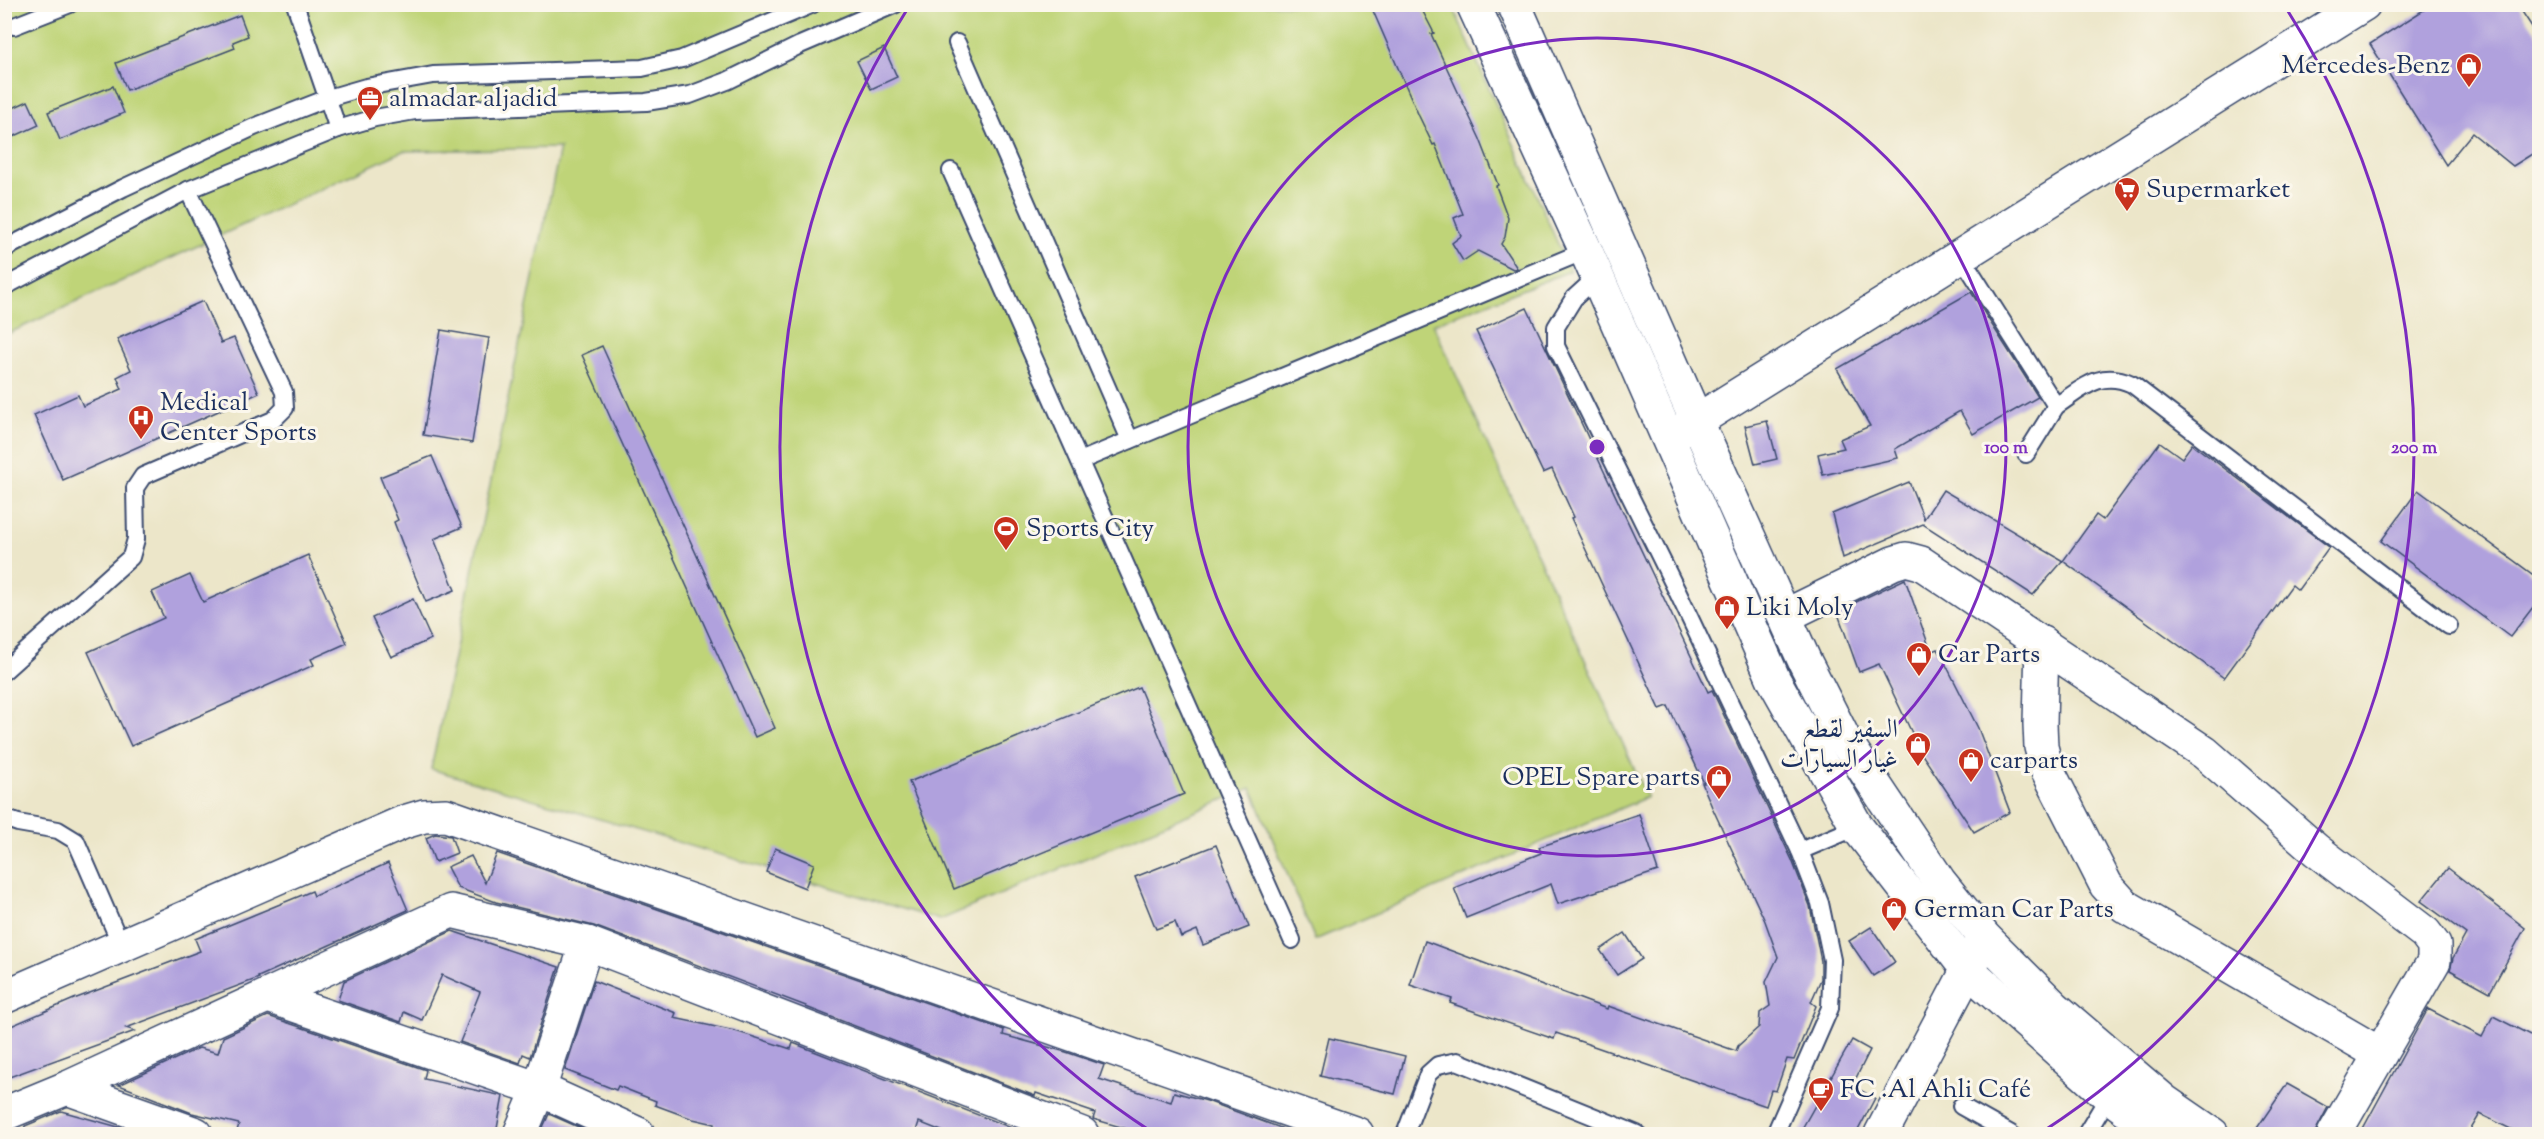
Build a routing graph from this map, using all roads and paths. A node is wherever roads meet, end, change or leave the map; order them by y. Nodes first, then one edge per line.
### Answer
1 (70, 4) edge
2 (295, 4) edge
3 (813, 4) edge
4 (896, 4) edge
5 (1473, 4) edge
6 (1514, 4) edge
7 (2364, 4) edge
8 (14, 26) dead end
9 (957, 43) dead end
10 (328, 98) junction
11 (338, 129) junction
12 (951, 171) dead end
13 (188, 190) junction
14 (1615, 237) junction
15 (4, 249) edge
16 (1961, 256) junction
17 (1591, 264) junction
18 (4, 287) edge
19 (2056, 406) junction
20 (1697, 422) junction
21 (1667, 439) junction
22 (1130, 440) junction
23 (2026, 454) dead end
24 (1080, 461) junction
25 (1785, 616) junction
26 (2449, 626) dead end
27 (2042, 644) junction
28 (4, 671) edge
29 (4, 819) edge
30 (1857, 827) junction
31 (1800, 851) junction
32 (1985, 938) junction
33 (1292, 940) dead end
34 (586, 942) junction
35 (122, 947) junction
36 (1967, 969) junction
37 (268, 996) junction
38 (4, 998) edge
39 (2380, 1053) junction
40 (67, 1088) junction
41 (539, 1089) junction
42 (2109, 1096) junction
43 (1961, 1106) dead end
44 (4, 1114) edge
45 (196, 1134) edge
46 (520, 1134) edge
47 (638, 1134) edge
48 (1082, 1134) edge
49 (1357, 1134) edge
50 (1405, 1134) edge
51 (1637, 1134) edge
52 (1775, 1134) edge
53 (1881, 1134) edge
54 (2011, 1134) edge
55 (2085, 1134) edge
56 (2160, 1134) edge
57 (2212, 1134) edge
58 (2334, 1134) edge

1 - 8 lane
2 - 10 lane
3 - 10 lane
4 - 11 lane
5 - 17 main road
6 - 14 main road
7 - 16 main road
9 - 22 lane
10 - 11 lane
10 - 15 lane
11 - 13 lane
12 - 24 lane
13 - 18 lane
13 - 28 lane
14 - 17 lane
14 - 20 main road
16 - 19 lane
16 - 20 main road
17 - 21 main road
17 - 22 lane
17 - 31 lane
19 - 23 lane
19 - 26 lane
20 - 21 main road
20 - 25 main road
21 - 30 main road
22 - 24 lane
24 - 33 lane
25 - 27 main road
25 - 32 main road
27 - 39 main road
27 - 39 main road
29 - 35 lane
30 - 31 lane
30 - 36 main road
31 - 52 lane
32 - 36 main road
32 - 57 main road
34 - 37 main road
34 - 41 main road
34 - 48 main road
35 - 38 main road
35 - 49 main road
36 - 42 main road
36 - 53 main road
37 - 40 main road
37 - 41 main road
39 - 58 main road
40 - 44 main road
40 - 45 main road
41 - 46 main road
41 - 47 main road
42 - 55 lane
42 - 56 main road
43 - 54 lane
50 - 51 lane

